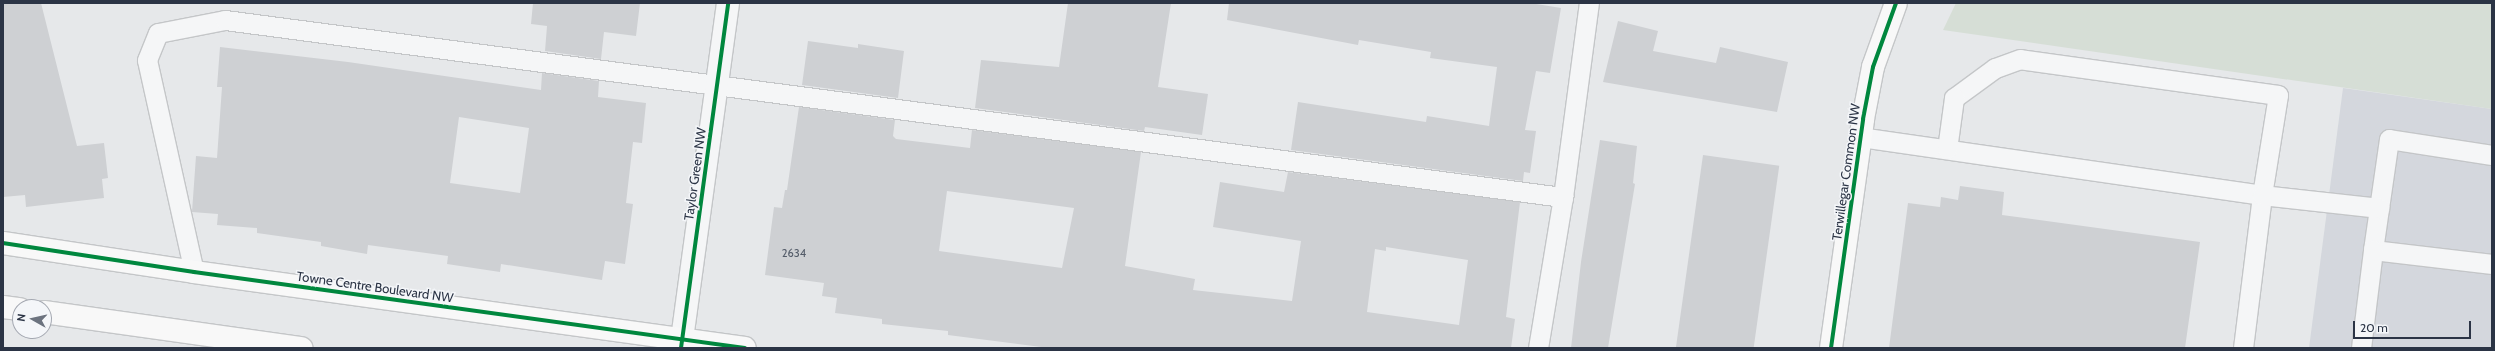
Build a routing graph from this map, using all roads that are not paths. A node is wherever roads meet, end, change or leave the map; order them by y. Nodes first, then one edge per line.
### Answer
1 (728, 3) edge
2 (1590, 3) edge
3 (1896, 3) edge
4 (718, 83) junction
5 (1860, 137) junction
6 (1947, 149) junction
7 (2492, 155) edge
8 (2262, 195) junction
9 (1563, 198) junction
10 (2379, 208) junction
11 (3, 243) edge
12 (2374, 250) junction
13 (2492, 264) edge
14 (194, 272) junction
15 (52, 313) edge
16 (682, 344) edge
17 (301, 348) edge
18 (745, 348) edge
19 (1538, 348) edge
20 (1831, 348) edge
21 (2244, 348) edge
22 (2360, 348) edge

1 - 4 street, Taylor Green NW
2 - 9 lane
3 - 5 street, Terwillegar Common NW
4 - 9 lane
4 - 14 lane
4 - 16 street, Taylor Green NW
5 - 6 lane
5 - 20 street, Terwillegar Common NW
6 - 8 lane
6 - 8 lane
7 - 10 lane
8 - 10 lane
8 - 21 lane
9 - 19 lane
10 - 12 lane
11 - 14 street, Towne Centre Boulevard NW
12 - 13 lane
12 - 22 lane
14 - 16 street, Towne Centre Boulevard NW
15 - 17 street
16 - 18 street, Towne Centre Boulevard NW

